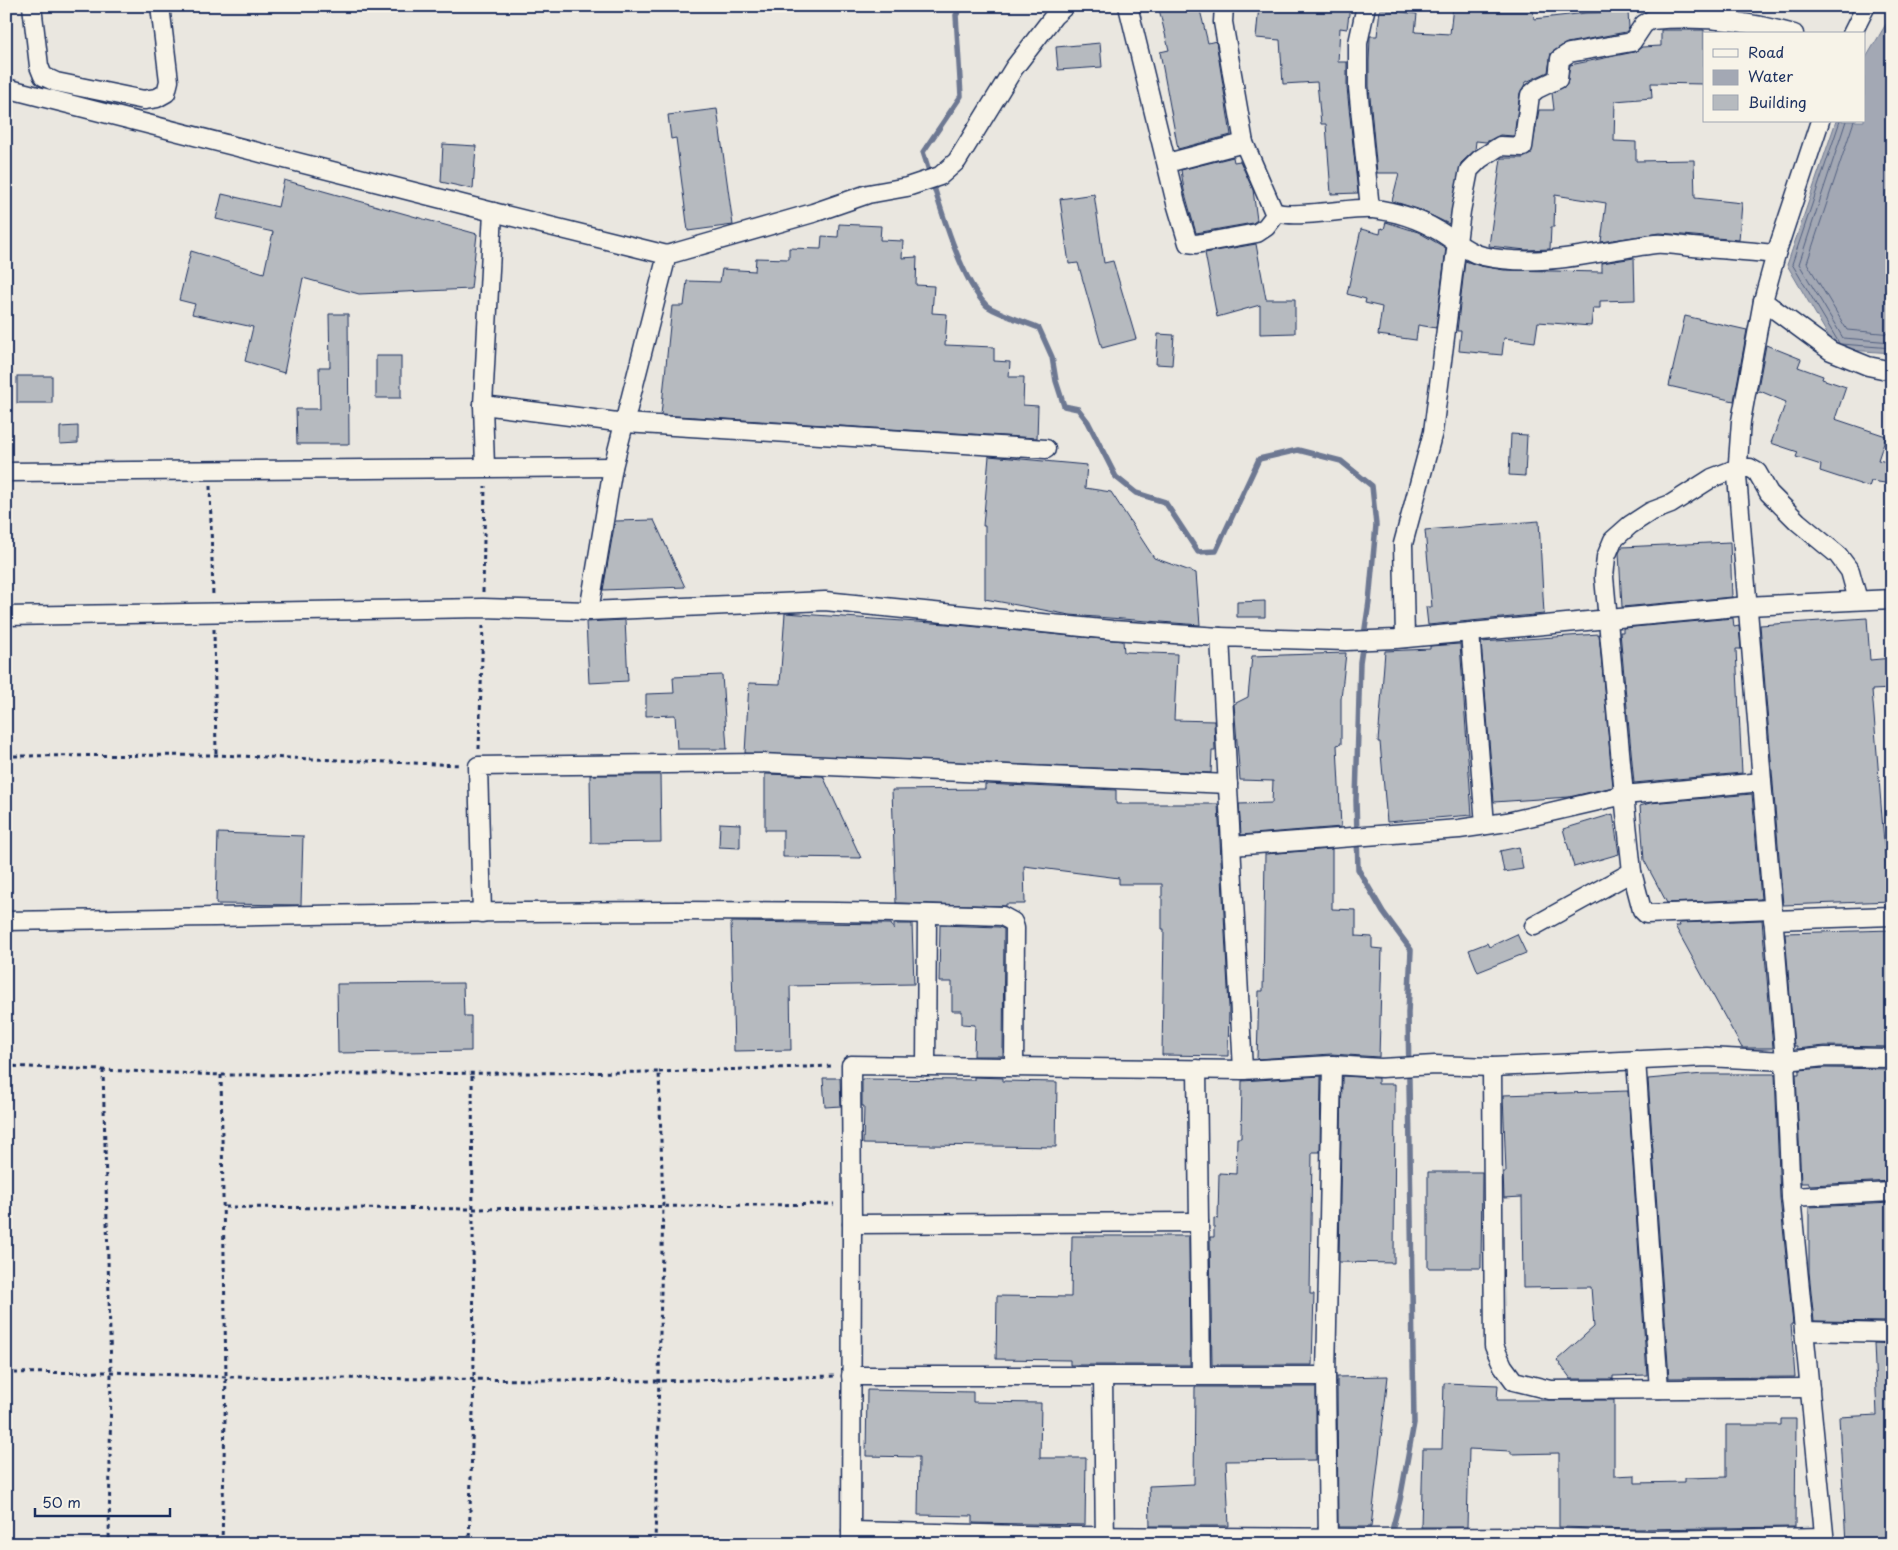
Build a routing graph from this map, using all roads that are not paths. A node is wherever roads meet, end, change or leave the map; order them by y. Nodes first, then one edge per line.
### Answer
1 (32, 6) edge
2 (160, 6) edge
3 (1065, 6) edge
4 (1128, 6) edge
5 (1224, 6) edge
6 (1366, 6) edge
7 (1866, 6) edge
8 (1787, 32) edge
9 (1853, 32) edge
10 (6, 88) edge
11 (1820, 122) edge
12 (1244, 143) junction
13 (1167, 163) junction
14 (1370, 209) junction
15 (493, 212) junction
16 (1276, 214) junction
17 (1457, 244) junction
18 (667, 254) junction
19 (1776, 254) junction
20 (1763, 301) junction
21 (1892, 371) edge
22 (483, 405) junction
23 (625, 423) junction
24 (1046, 448) dead end
25 (613, 467) junction
26 (485, 468) junction
27 (1738, 468) junction
28 (6, 472) edge
29 (1892, 599) edge
30 (1858, 600) junction
31 (1747, 606) junction
32 (588, 611) junction
33 (6, 616) edge
34 (1609, 619) junction
35 (1470, 632) junction
36 (1220, 637) junction
37 (1400, 638) junction
38 (1762, 782) junction
39 (1228, 784) junction
40 (1624, 795) junction
41 (1485, 825) junction
42 (1232, 846) junction
43 (1632, 872) junction
44 (482, 912) junction
45 (927, 914) junction
46 (1772, 915) junction
47 (1892, 916) edge
48 (6, 921) edge
49 (1534, 926) dead end
50 (1892, 1058) edge
51 (1636, 1060) junction
52 (1785, 1061) junction
53 (1332, 1065) junction
54 (926, 1066) junction
55 (1014, 1067) junction
56 (1492, 1068) junction
57 (1197, 1069) junction
58 (1242, 1070) junction
59 (1892, 1192) edge
60 (1792, 1197) junction
61 (1199, 1222) junction
62 (852, 1224) junction
63 (1804, 1331) junction
64 (1892, 1332) edge
65 (1201, 1375) junction
66 (852, 1376) junction
67 (1326, 1376) junction
68 (1103, 1377) junction
69 (1810, 1388) junction
70 (1659, 1389) junction
71 (851, 1537) edge
72 (1105, 1540) edge
73 (1328, 1540) edge
74 (1536, 1540) edge
75 (1824, 1541) edge

1 - 2 street
3 - 18 street
4 - 13 street
5 - 12 street
6 - 14 street
7 - 9 street
8 - 17 street
10 - 15 street
11 - 19 street
12 - 13 street
12 - 16 street
13 - 16 street
14 - 16 street
14 - 17 street
15 - 18 street
15 - 22 street
17 - 19 street
17 - 37 street
18 - 23 street
19 - 20 street
20 - 21 street
20 - 27 street
22 - 23 street
22 - 26 street
23 - 24 street
23 - 25 street
25 - 26 street
25 - 32 street
26 - 28 street
27 - 30 street
27 - 31 street
27 - 34 street
29 - 30 street
30 - 31 street
31 - 34 street
31 - 38 street
32 - 33 street
32 - 36 street
34 - 35 street
34 - 40 street
35 - 37 street
35 - 41 street
36 - 37 street
36 - 39 street
38 - 40 street
38 - 46 street
39 - 42 street
39 - 44 street
40 - 41 street
40 - 43 street
41 - 42 street
42 - 58 street
43 - 46 street
43 - 49 street
44 - 45 street
44 - 48 street
45 - 54 street
45 - 55 street
46 - 47 street
46 - 52 street
50 - 52 street
51 - 52 street
51 - 56 street
51 - 70 street
52 - 60 street
53 - 56 street
53 - 58 street
53 - 67 street
54 - 55 street
54 - 62 street
55 - 57 street
56 - 70 street
57 - 58 street
57 - 61 street
59 - 60 street
60 - 63 street
61 - 62 street
61 - 65 street
62 - 66 street
63 - 64 street
63 - 69 street
65 - 67 street
65 - 68 street
66 - 68 street
66 - 71 street
67 - 73 street
68 - 72 street
69 - 70 street
69 - 75 street
71 - 72 street
72 - 73 street
73 - 74 street
74 - 75 street

